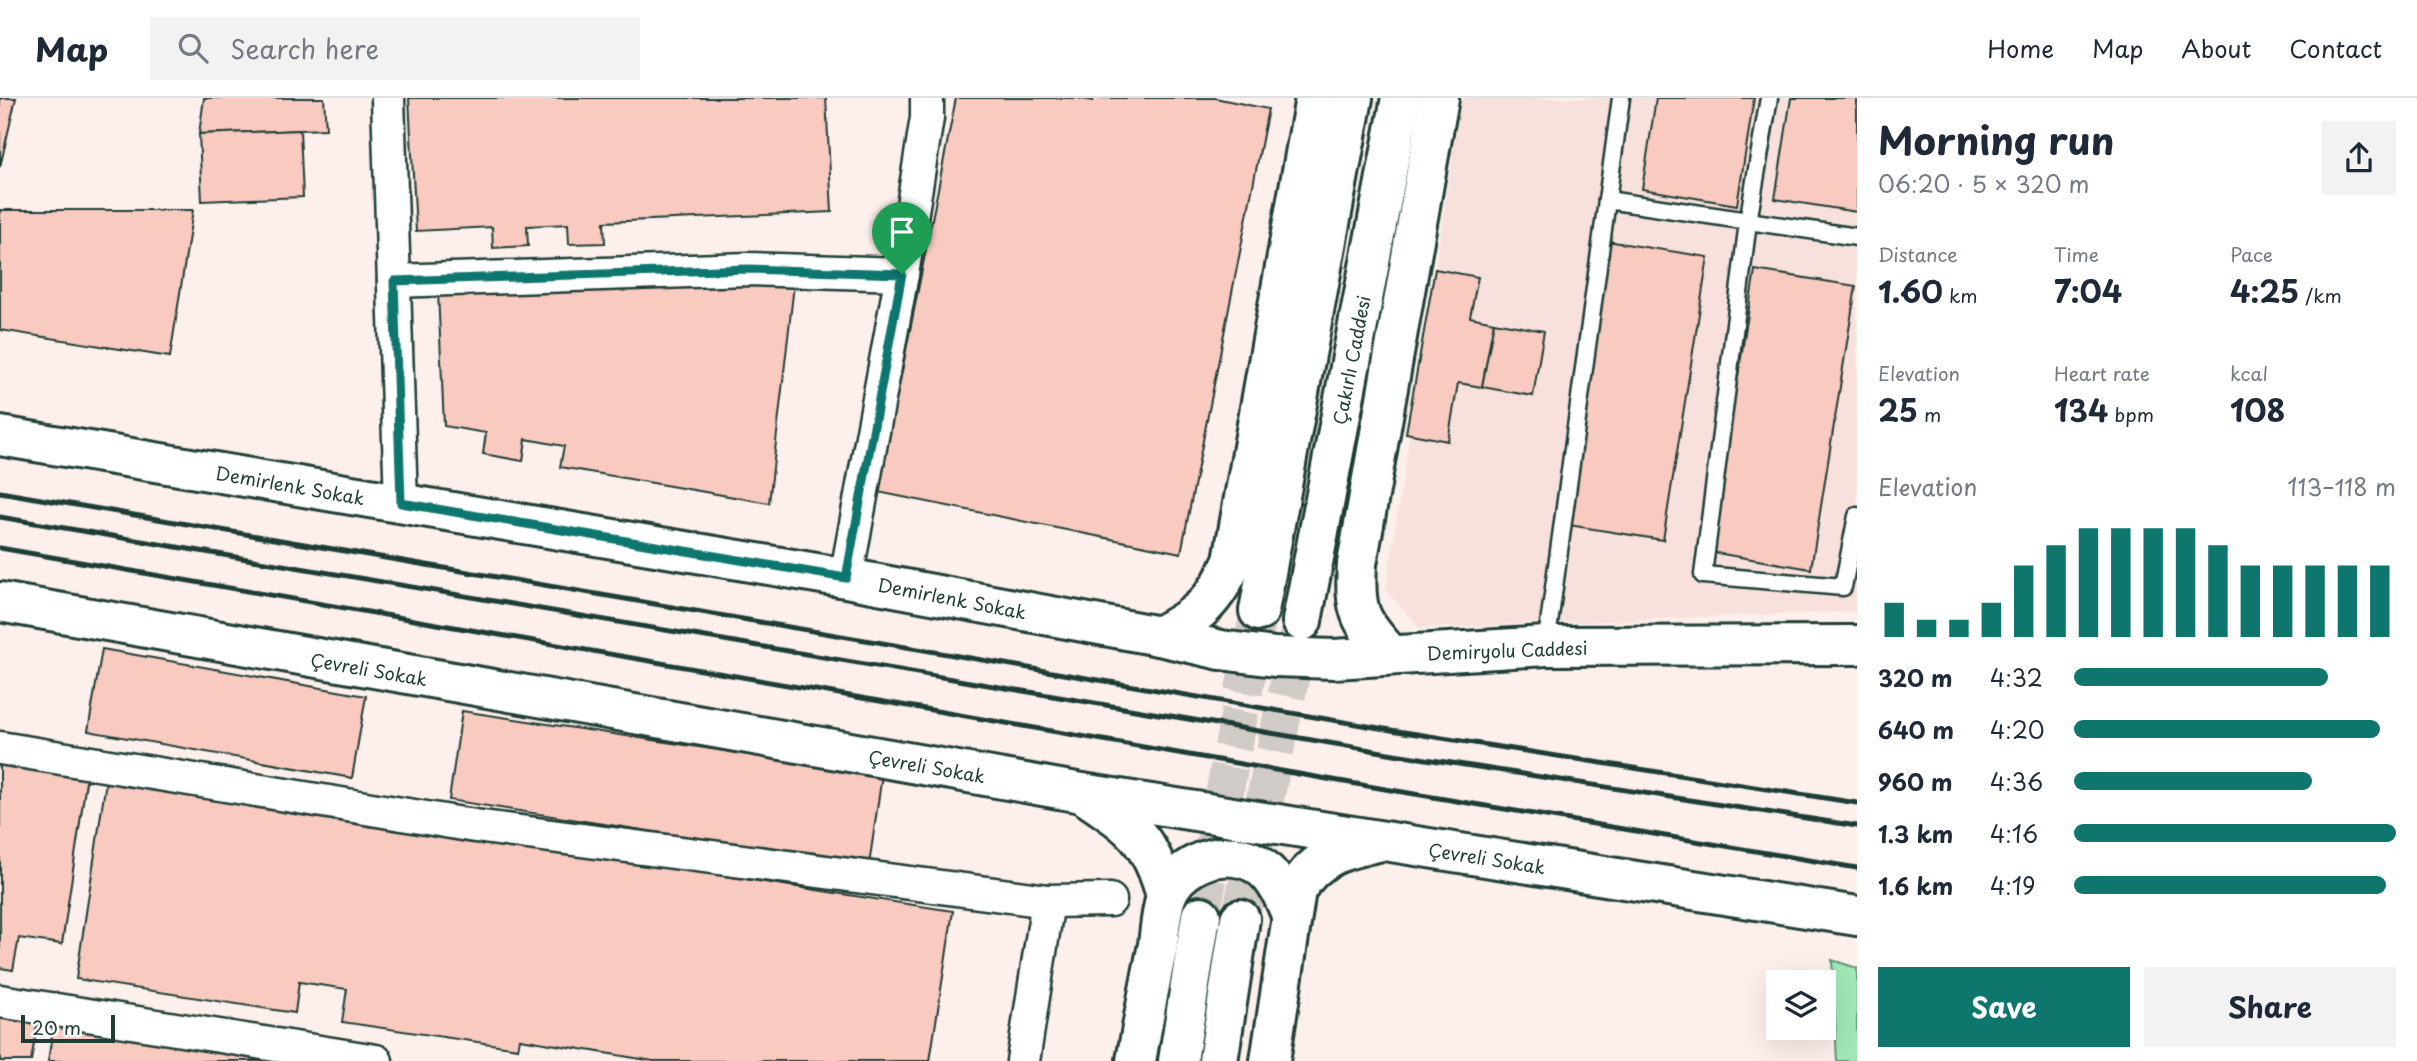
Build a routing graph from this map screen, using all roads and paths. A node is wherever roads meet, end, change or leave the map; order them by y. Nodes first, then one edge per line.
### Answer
1 (388, 98) edge
2 (928, 98) edge
3 (1315, 98) edge
4 (1353, 98) edge
5 (1401, 98) edge
6 (1439, 98) edge
7 (1621, 98) edge
8 (1769, 98) edge
9 (1607, 200) junction
10 (1748, 222) junction
11 (1857, 237) edge
12 (902, 274) junction
13 (394, 281) junction
14 (0, 436) edge
15 (401, 503) junction
16 (1857, 516) edge
17 (846, 578) junction
18 (0, 602) edge
19 (1259, 611) tunnel mouth
20 (1302, 621) tunnel mouth
21 (1159, 636) junction
22 (1857, 645) edge
23 (1546, 646) junction
24 (1391, 655) junction
25 (0, 748) edge
26 (1082, 793) junction
27 (1382, 841) junction
28 (1166, 896) junction
29 (1110, 900) dead end
30 (1048, 901) junction
31 (1291, 915) junction
32 (1201, 916) tunnel mouth
33 (1857, 916) edge
34 (1240, 919) tunnel mouth
35 (0, 1001) edge
36 (376, 1061) edge
37 (1023, 1061) edge
38 (1136, 1061) edge
39 (1178, 1061) edge
40 (1218, 1061) edge
41 (1270, 1061) edge

1 - 13 street
2 - 12 street
3 - 21 main road
4 - 19 main road
5 - 20 main road, Çakırlı Caddesi
6 - 24 main road
7 - 9 lane
8 - 10 lane
9 - 10 lane
9 - 23 lane
10 - 11 lane
10 - 16 lane
12 - 13 street
12 - 17 street
13 - 15 street
14 - 15 main road, Demirlenk Sokak
15 - 17 main road, Demirlenk Sokak
17 - 21 main road, Demirlenk Sokak
18 - 26 main road, Çevreli Sokak
21 - 24 main road, Demiryolu Caddesi
22 - 23 main road, Demiryolu Caddesi
23 - 24 main road, Demiryolu Caddesi
25 - 30 street
26 - 27 main road, Çevreli Sokak
26 - 28 main road
27 - 31 main road
27 - 33 main road, Çevreli Sokak
28 - 31 main road
28 - 38 main road
29 - 30 street
30 - 37 street
31 - 41 main road
32 - 39 main road
34 - 40 main road
35 - 36 street

